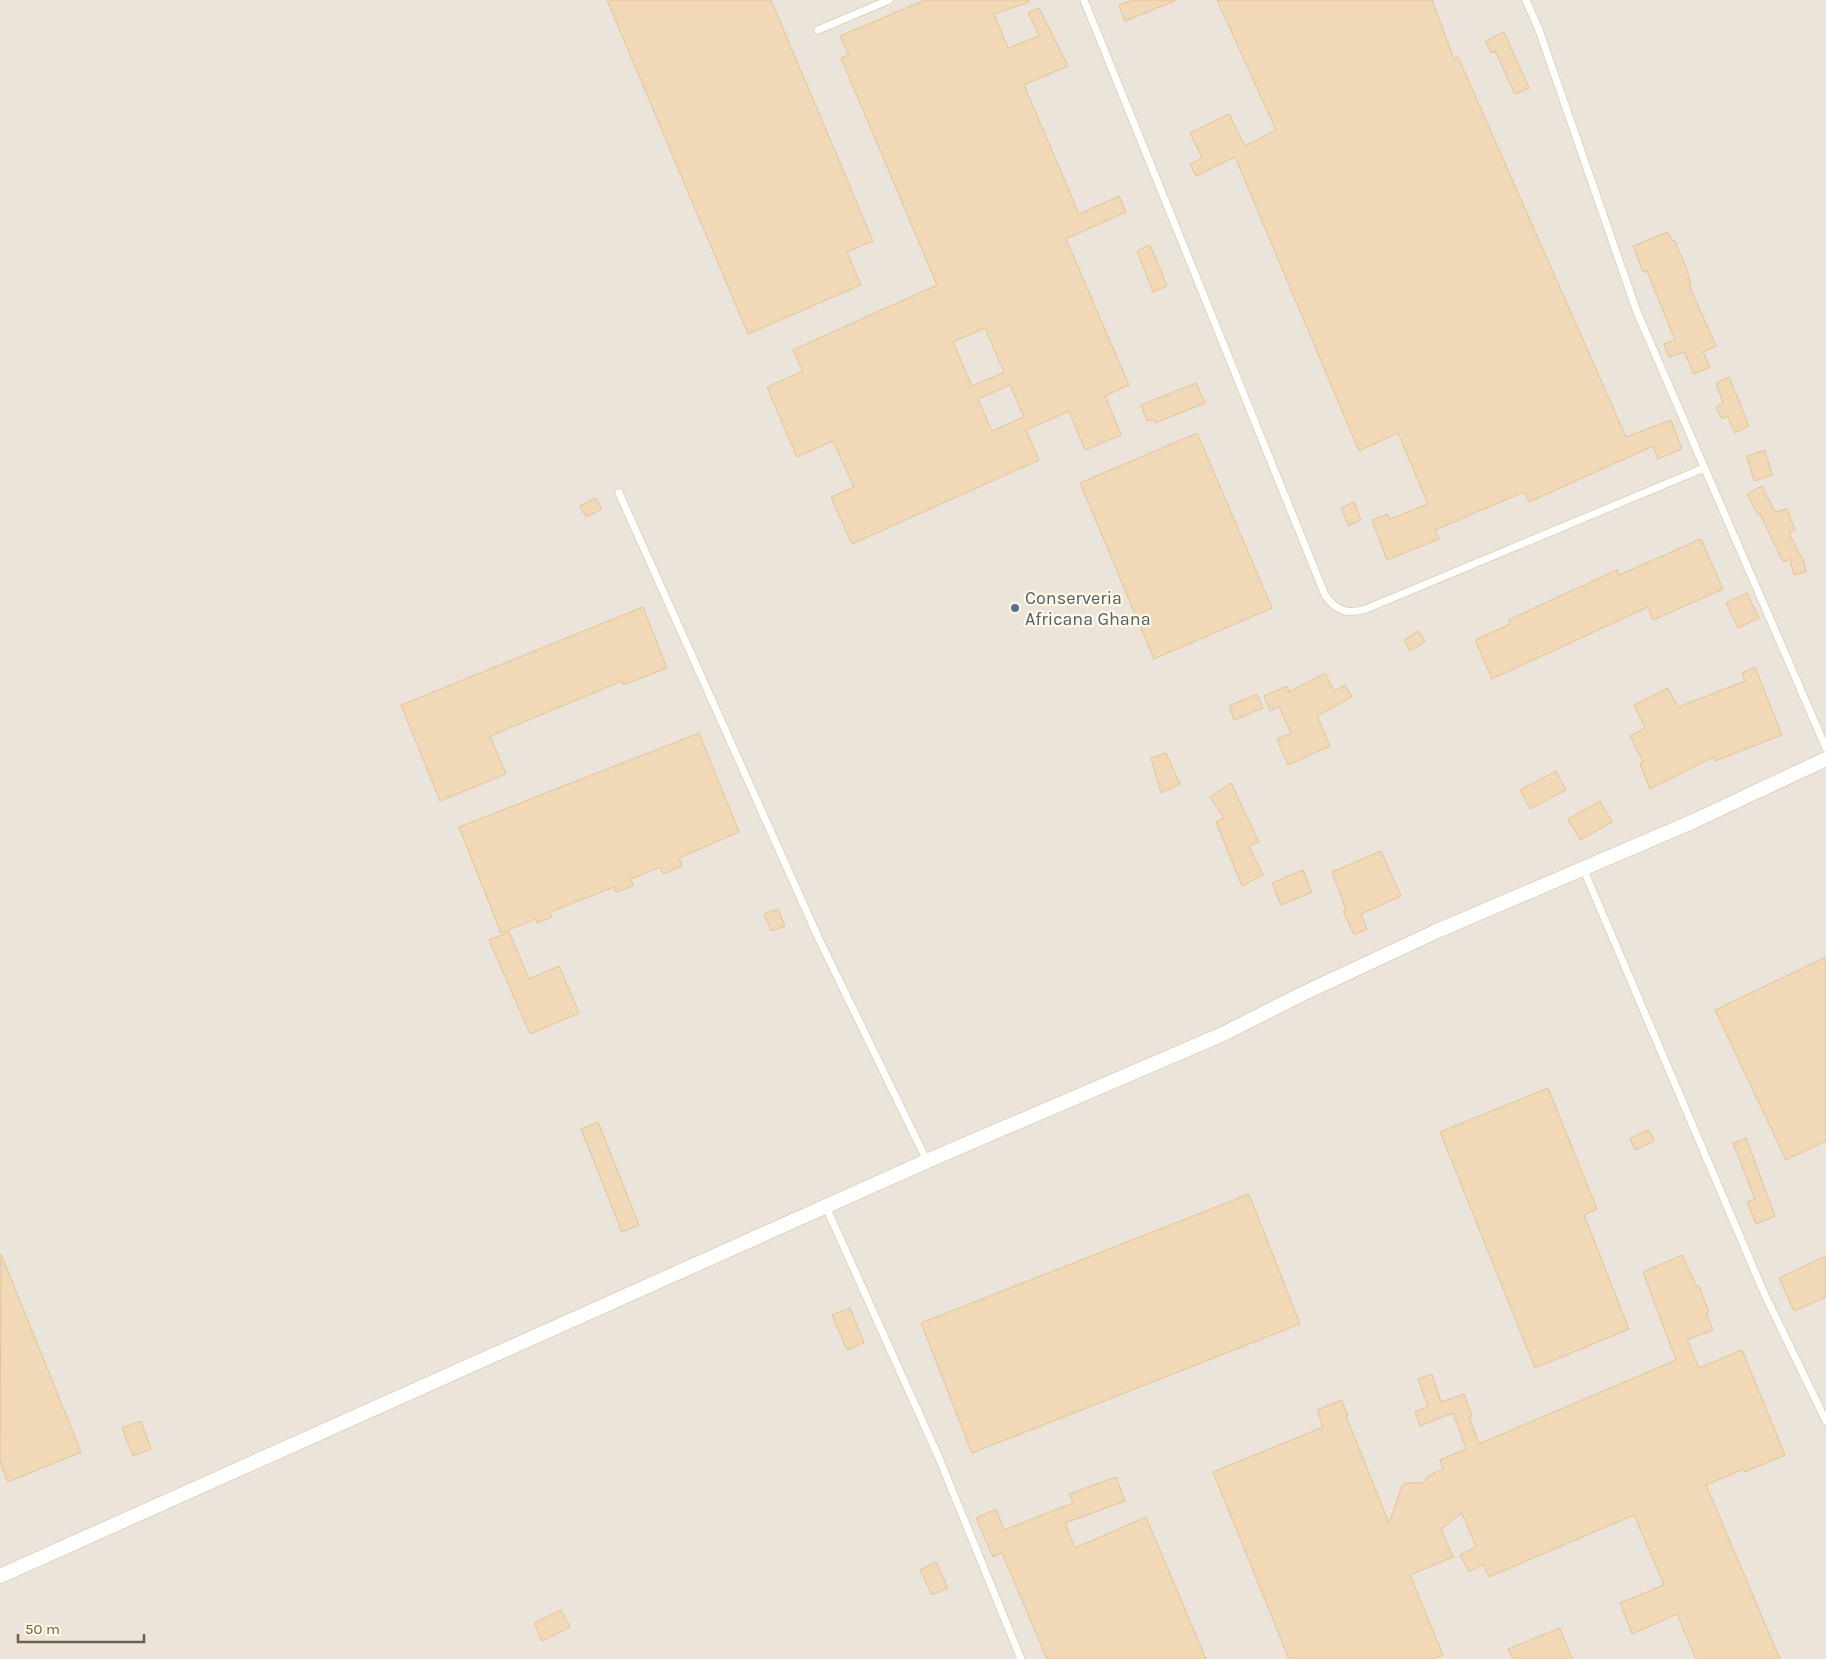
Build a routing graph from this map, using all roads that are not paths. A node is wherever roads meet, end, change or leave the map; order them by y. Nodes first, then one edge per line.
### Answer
1 (888, 0) edge
2 (1084, 0) edge
3 (1526, 0) edge
4 (818, 30) dead end
5 (1704, 468) junction
6 (619, 493) dead end
7 (1826, 748) edge
8 (1826, 759) edge
9 (1582, 867) junction
10 (927, 1161) junction
11 (826, 1207) junction
12 (1826, 1421) edge
13 (0, 1576) edge
14 (1021, 1659) edge

1 - 4 lane
2 - 5 lane
3 - 5 lane
5 - 7 lane
6 - 10 lane
8 - 9 street
9 - 10 street
9 - 12 lane
10 - 11 street
11 - 13 street
11 - 14 lane

